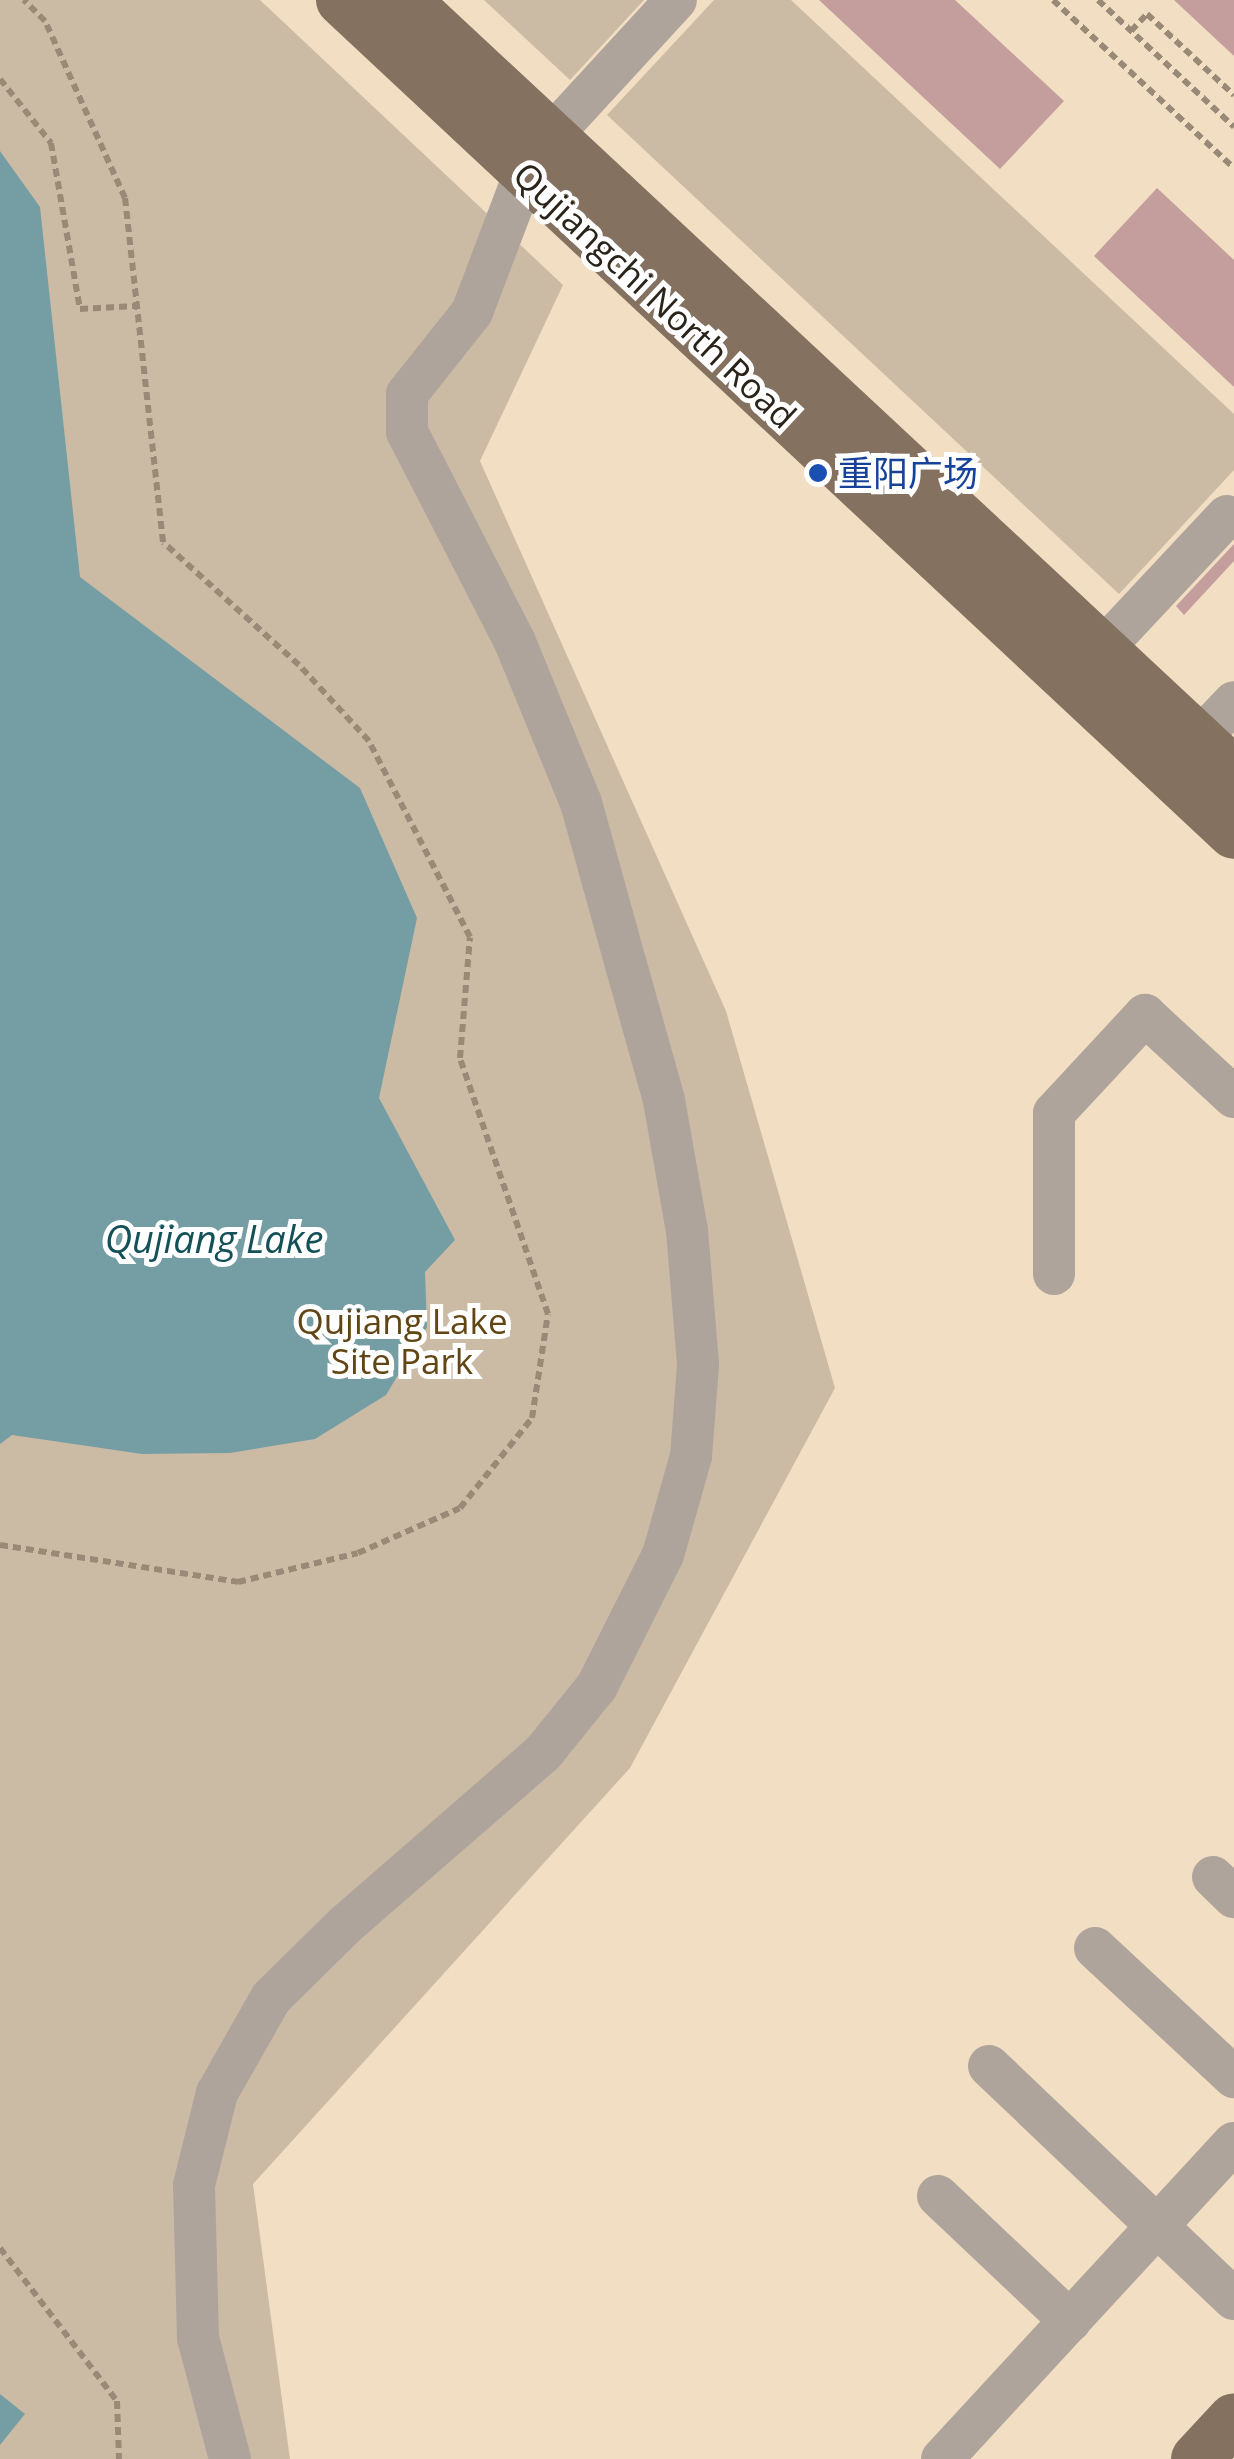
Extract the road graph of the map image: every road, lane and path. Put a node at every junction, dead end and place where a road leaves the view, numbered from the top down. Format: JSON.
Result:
{"nodes":[{"id":1,"x":24,"y":0,"type":"edge"},
{"id":2,"x":342,"y":0,"type":"edge"},
{"id":3,"x":404,"y":0,"type":"edge"},
{"id":4,"x":676,"y":0,"type":"edge"},
{"id":5,"x":1053,"y":0,"type":"edge"},
{"id":6,"x":1098,"y":0,"type":"edge"},
{"id":7,"x":1131,"y":31,"type":"junction"},
{"id":8,"x":0,"y":80,"type":"edge"},
{"id":9,"x":1234,"y":96,"type":"edge"},
{"id":10,"x":1234,"y":127,"type":"edge"},
{"id":11,"x":537,"y":156,"type":"junction"},
{"id":12,"x":1234,"y":168,"type":"edge"},
{"id":13,"x":135,"y":306,"type":"junction"},
{"id":14,"x":1226,"y":516,"type":"dead end"},
{"id":15,"x":1087,"y":665,"type":"junction"},
{"id":16,"x":1234,"y":702,"type":"edge"},
{"id":17,"x":1200,"y":761,"type":"edge"},
{"id":18,"x":1234,"y":833,"type":"edge"},
{"id":19,"x":1234,"y":1098,"type":"edge"},
{"id":20,"x":1054,"y":1274,"type":"dead end"},
{"id":21,"x":0,"y":1545,"type":"edge"},
{"id":22,"x":1095,"y":1948,"type":"dead end"},
{"id":23,"x":989,"y":2066,"type":"dead end"},
{"id":24,"x":1234,"y":2077,"type":"edge"},
{"id":25,"x":1234,"y":2143,"type":"edge"},
{"id":26,"x":938,"y":2196,"type":"dead end"},
{"id":27,"x":1158,"y":2226,"type":"junction"},
{"id":28,"x":0,"y":2248,"type":"edge"},
{"id":29,"x":1234,"y":2299,"type":"edge"},
{"id":30,"x":1070,"y":2321,"type":"junction"},
{"id":31,"x":1234,"y":2419,"type":"edge"},
{"id":32,"x":119,"y":2459,"type":"edge"},
{"id":33,"x":230,"y":2459,"type":"edge"},
{"id":34,"x":942,"y":2459,"type":"edge"},
{"id":35,"x":1197,"y":2459,"type":"edge"}],
"edges":[{"from":1,"to":13,"type":"path"},
{"from":2,"to":11,"type":"main road","name":"Qujiangchi North Road"},
{"from":3,"to":11,"type":"main road","name":"Qujiangchi North Road"},
{"from":4,"to":11,"type":"street"},
{"from":5,"to":12,"type":"path"},
{"from":6,"to":7,"type":"path"},
{"from":7,"to":9,"type":"path"},
{"from":7,"to":10,"type":"path"},
{"from":8,"to":13,"type":"path"},
{"from":11,"to":15,"type":"main road","name":"Qujiangchi North Road"},
{"from":11,"to":33,"type":"street"},
{"from":13,"to":21,"type":"path"},
{"from":14,"to":15,"type":"street"},
{"from":15,"to":17,"type":"main road","name":"Qujiangchi North Road"},
{"from":16,"to":17,"type":"street"},
{"from":17,"to":18,"type":"main road","name":"Qujiangchi North Road"},
{"from":19,"to":20,"type":"street"},
{"from":22,"to":24,"type":"street"},
{"from":23,"to":27,"type":"street"},
{"from":25,"to":27,"type":"street"},
{"from":26,"to":30,"type":"street"},
{"from":27,"to":29,"type":"street"},
{"from":27,"to":30,"type":"street"},
{"from":28,"to":32,"type":"path"},
{"from":30,"to":34,"type":"street"},
{"from":31,"to":35,"type":"main road"}]}
